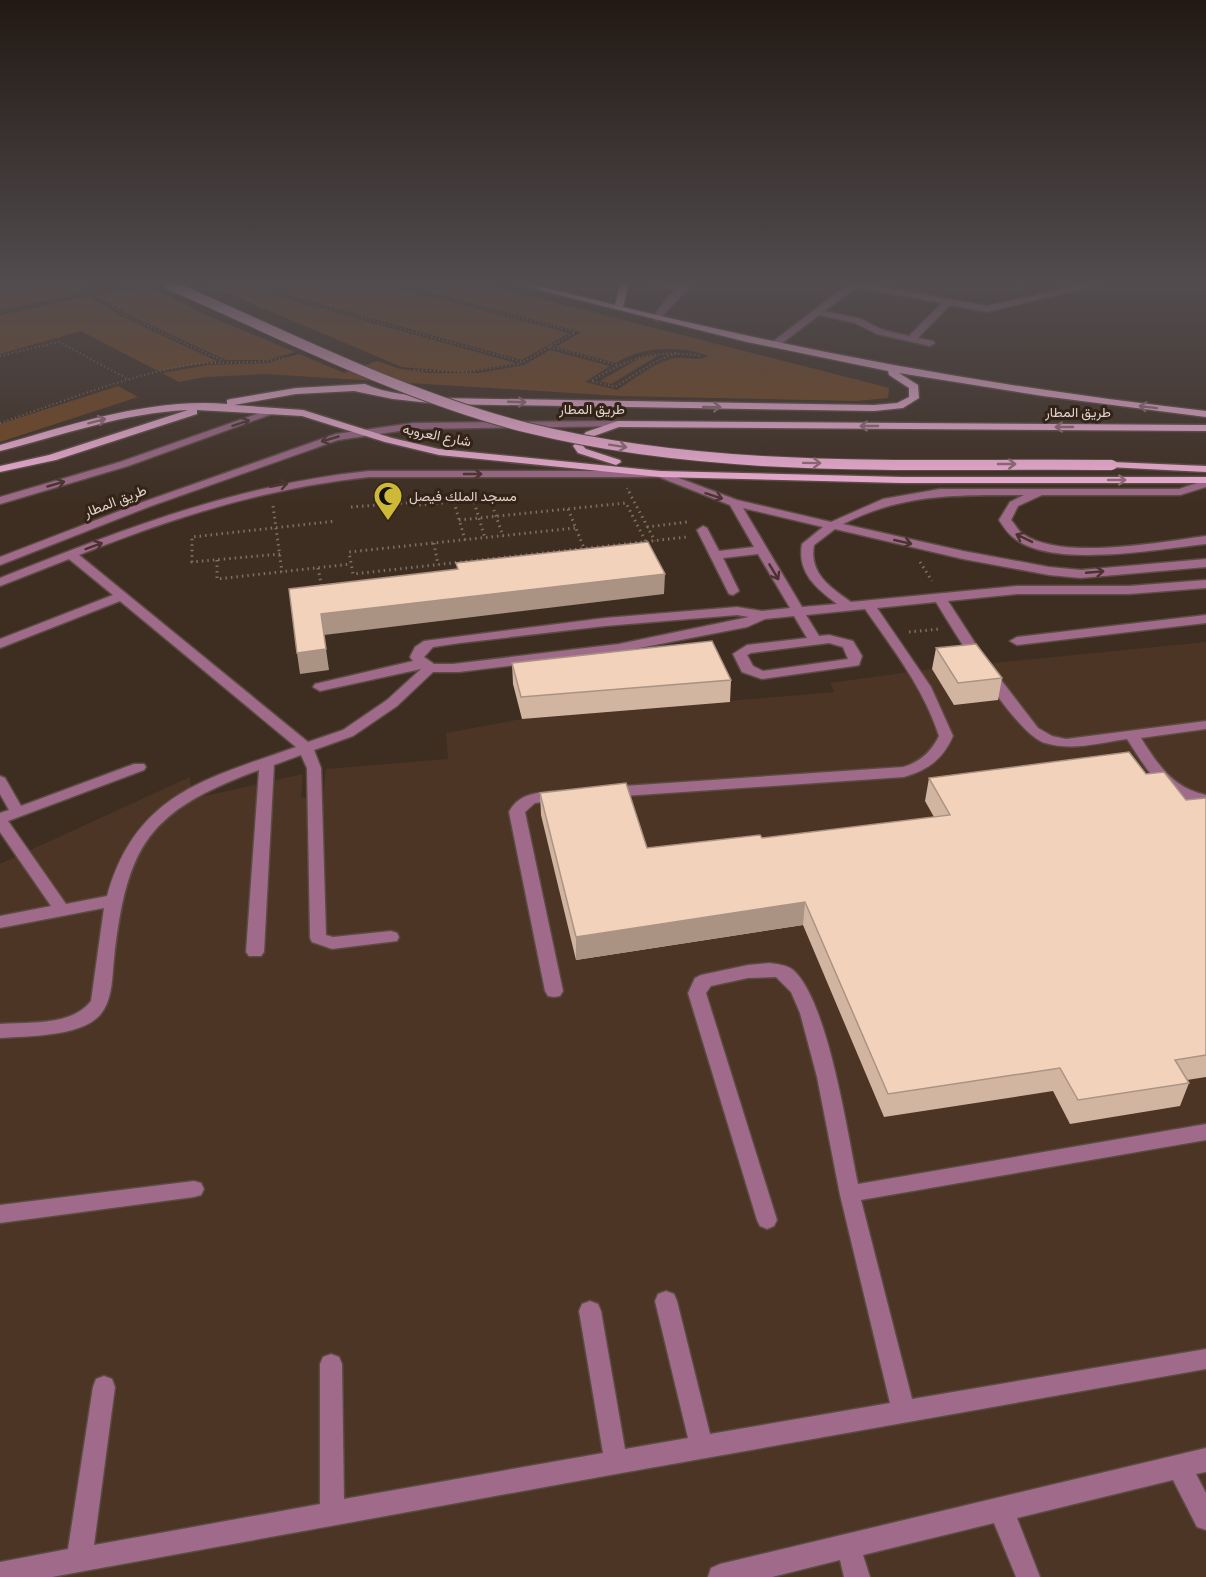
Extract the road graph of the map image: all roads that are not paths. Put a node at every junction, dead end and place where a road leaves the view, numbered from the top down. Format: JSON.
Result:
{"nodes":[{"id":1,"x":338,"y":359,"type":"edge"},
{"id":2,"x":839,"y":359,"type":"edge"},
{"id":3,"x":880,"y":367,"type":"junction"},
{"id":4,"x":213,"y":406,"type":"junction"},
{"id":5,"x":278,"y":410,"type":"junction"},
{"id":6,"x":1206,"y":414,"type":"edge"},
{"id":7,"x":618,"y":424,"type":"junction"},
{"id":8,"x":1206,"y":428,"type":"edge"},
{"id":9,"x":360,"y":432,"type":"junction"},
{"id":10,"x":0,"y":448,"type":"edge"},
{"id":11,"x":0,"y":469,"type":"edge"},
{"id":12,"x":1206,"y":470,"type":"edge"},
{"id":13,"x":660,"y":474,"type":"junction"},
{"id":14,"x":1206,"y":482,"type":"edge"},
{"id":15,"x":1045,"y":490,"type":"junction"},
{"id":16,"x":0,"y":501,"type":"edge"},
{"id":17,"x":734,"y":503,"type":"junction"},
{"id":18,"x":125,"y":513,"type":"junction"},
{"id":19,"x":146,"y":526,"type":"junction"},
{"id":20,"x":834,"y":526,"type":"junction"},
{"id":21,"x":704,"y":533,"type":"road end"},
{"id":22,"x":1206,"y":540,"type":"edge"},
{"id":23,"x":761,"y":550,"type":"junction"},
{"id":24,"x":23,"y":552,"type":"junction"},
{"id":25,"x":71,"y":555,"type":"junction"},
{"id":26,"x":715,"y":555,"type":"junction"},
{"id":27,"x":0,"y":561,"type":"edge"},
{"id":28,"x":1206,"y":563,"type":"edge"},
{"id":29,"x":39,"y":566,"type":"junction"},
{"id":30,"x":0,"y":582,"type":"edge"},
{"id":31,"x":1206,"y":584,"type":"edge"},
{"id":32,"x":733,"y":591,"type":"dead end"},
{"id":33,"x":122,"y":596,"type":"junction"},
{"id":34,"x":940,"y":598,"type":"junction"},
{"id":35,"x":869,"y":605,"type":"junction"},
{"id":36,"x":849,"y":607,"type":"junction"},
{"id":37,"x":798,"y":613,"type":"junction"},
{"id":38,"x":762,"y":615,"type":"junction"},
{"id":39,"x":654,"y":618,"type":"junction"},
{"id":40,"x":1206,"y":618,"type":"edge"},
{"id":41,"x":663,"y":640,"type":"junction"},
{"id":42,"x":815,"y":640,"type":"junction"},
{"id":43,"x":1017,"y":641,"type":"dead end"},
{"id":44,"x":0,"y":644,"type":"edge"},
{"id":45,"x":425,"y":666,"type":"junction"},
{"id":46,"x":320,"y":687,"type":"dead end"},
{"id":47,"x":1206,"y":725,"type":"edge"},
{"id":48,"x":1131,"y":734,"type":"junction"},
{"id":49,"x":306,"y":748,"type":"junction"},
{"id":50,"x":267,"y":761,"type":"junction"},
{"id":51,"x":140,"y":767,"type":"dead end"},
{"id":52,"x":0,"y":782,"type":"edge"},
{"id":53,"x":595,"y":794,"type":"edge"},
{"id":54,"x":572,"y":795,"type":"edge"},
{"id":55,"x":1206,"y":800,"type":"edge"},
{"id":56,"x":18,"y":813,"type":"junction"},
{"id":57,"x":0,"y":820,"type":"edge"},
{"id":58,"x":114,"y":900,"type":"junction"},
{"id":59,"x":61,"y":909,"type":"junction"},
{"id":60,"x":0,"y":922,"type":"edge"},
{"id":61,"x":391,"y":937,"type":"dead end"},
{"id":62,"x":255,"y":952,"type":"dead end"},
{"id":63,"x":554,"y":991,"type":"dead end"},
{"id":64,"x":0,"y":1031,"type":"edge"},
{"id":65,"x":1206,"y":1132,"type":"edge"},
{"id":66,"x":194,"y":1189,"type":"dead end"},
{"id":67,"x":850,"y":1194,"type":"junction"},
{"id":68,"x":0,"y":1214,"type":"edge"},
{"id":69,"x":767,"y":1220,"type":"dead end"},
{"id":70,"x":666,"y":1301,"type":"dead end"},
{"id":71,"x":590,"y":1311,"type":"dead end"},
{"id":72,"x":1206,"y":1359,"type":"edge"},
{"id":73,"x":331,"y":1364,"type":"dead end"},
{"id":74,"x":104,"y":1387,"type":"dead end"},
{"id":75,"x":904,"y":1412,"type":"junction"},
{"id":76,"x":702,"y":1447,"type":"junction"},
{"id":77,"x":1206,"y":1460,"type":"edge"},
{"id":78,"x":616,"y":1462,"type":"junction"},
{"id":79,"x":1179,"y":1466,"type":"junction"},
{"id":80,"x":1001,"y":1509,"type":"junction"},
{"id":81,"x":332,"y":1512,"type":"junction"},
{"id":82,"x":1206,"y":1518,"type":"edge"},
{"id":83,"x":848,"y":1546,"type":"junction"},
{"id":84,"x":79,"y":1560,"type":"junction"},
{"id":85,"x":0,"y":1574,"type":"edge"},
{"id":86,"x":720,"y":1577,"type":"edge"},
{"id":87,"x":857,"y":1577,"type":"edge"},
{"id":88,"x":1028,"y":1577,"type":"edge"}],
"edges":[{"from":1,"to":12,"type":"main road","one_way":true,"bridge":true},
{"from":2,"to":3,"type":"main road"},
{"from":4,"to":3,"type":"main road","one_way":true},
{"from":6,"to":3,"type":"main road","one_way":true},
{"from":4,"to":5,"type":"main road","name":"شارع العروبه"},
{"from":10,"to":4,"type":"main road","name":"شارع العروبه","one_way":true},
{"from":4,"to":11,"type":"main road","name":"شارع العروبه"},
{"from":5,"to":9,"type":"main road","name":"شارع العروبه"},
{"from":16,"to":5,"type":"street","one_way":true},
{"from":8,"to":7,"type":"main road","name":"طريق المطار","one_way":true},
{"from":7,"to":9,"type":"street","name":"طريق المطار"},
{"from":7,"to":13,"type":"main road"},
{"from":9,"to":13,"type":"main road","name":"شارع العروبه"},
{"from":9,"to":18,"type":"street","name":"طريق المطار","one_way":true},
{"from":13,"to":14,"type":"main road","one_way":true},
{"from":13,"to":17,"type":"street","one_way":true},
{"from":19,"to":13,"type":"street","one_way":true},
{"from":14,"to":15,"type":"street"},
{"from":15,"to":20,"type":"street"},
{"from":22,"to":15,"type":"street","one_way":true},
{"from":17,"to":20,"type":"street"},
{"from":17,"to":23,"type":"street"},
{"from":18,"to":19,"type":"street"},
{"from":18,"to":24,"type":"street","name":"طريق المطار"},
{"from":25,"to":19,"type":"street","one_way":true},
{"from":20,"to":28,"type":"street","one_way":true},
{"from":20,"to":36,"type":"street"},
{"from":21,"to":26,"type":"street"},
{"from":23,"to":26,"type":"street"},
{"from":23,"to":37,"type":"street","one_way":true},
{"from":24,"to":27,"type":"street","name":"طريق المطار"},
{"from":24,"to":29,"type":"street"},
{"from":25,"to":29,"type":"street"},
{"from":25,"to":33,"type":"street"},
{"from":26,"to":32,"type":"street"},
{"from":29,"to":30,"type":"street"},
{"from":31,"to":34,"type":"street"},
{"from":33,"to":44,"type":"street"},
{"from":33,"to":49,"type":"street"},
{"from":34,"to":35,"type":"street"},
{"from":34,"to":48,"type":"street"},
{"from":35,"to":36,"type":"street"},
{"from":35,"to":53,"type":"street"},
{"from":36,"to":37,"type":"street"},
{"from":37,"to":38,"type":"street"},
{"from":37,"to":42,"type":"street"},
{"from":38,"to":39,"type":"street"},
{"from":38,"to":41,"type":"street"},
{"from":39,"to":41,"type":"street"},
{"from":39,"to":45,"type":"street"},
{"from":40,"to":43,"type":"street"},
{"from":41,"to":45,"type":"street"},
{"from":42,"to":42,"type":"street"},
{"from":45,"to":46,"type":"street"},
{"from":45,"to":49,"type":"street"},
{"from":47,"to":48,"type":"street"},
{"from":48,"to":55,"type":"street"},
{"from":49,"to":50,"type":"street"},
{"from":49,"to":61,"type":"street"},
{"from":50,"to":58,"type":"street"},
{"from":50,"to":62,"type":"street"},
{"from":51,"to":56,"type":"street"},
{"from":52,"to":56,"type":"street"},
{"from":54,"to":63,"type":"street"},
{"from":56,"to":57,"type":"street"},
{"from":57,"to":59,"type":"street"},
{"from":58,"to":59,"type":"street"},
{"from":58,"to":64,"type":"street"},
{"from":59,"to":60,"type":"street"},
{"from":65,"to":67,"type":"street"},
{"from":66,"to":68,"type":"street"},
{"from":67,"to":69,"type":"street"},
{"from":67,"to":75,"type":"street"},
{"from":70,"to":76,"type":"street"},
{"from":71,"to":78,"type":"street"},
{"from":72,"to":75,"type":"street"},
{"from":73,"to":81,"type":"street"},
{"from":74,"to":84,"type":"street"},
{"from":75,"to":76,"type":"street"},
{"from":76,"to":78,"type":"street"},
{"from":77,"to":79,"type":"street"},
{"from":78,"to":81,"type":"street"},
{"from":79,"to":80,"type":"street"},
{"from":79,"to":82,"type":"street"},
{"from":80,"to":83,"type":"street"},
{"from":80,"to":88,"type":"street"},
{"from":81,"to":84,"type":"street"},
{"from":83,"to":86,"type":"street"},
{"from":83,"to":87,"type":"street"},
{"from":84,"to":85,"type":"street"}]}
